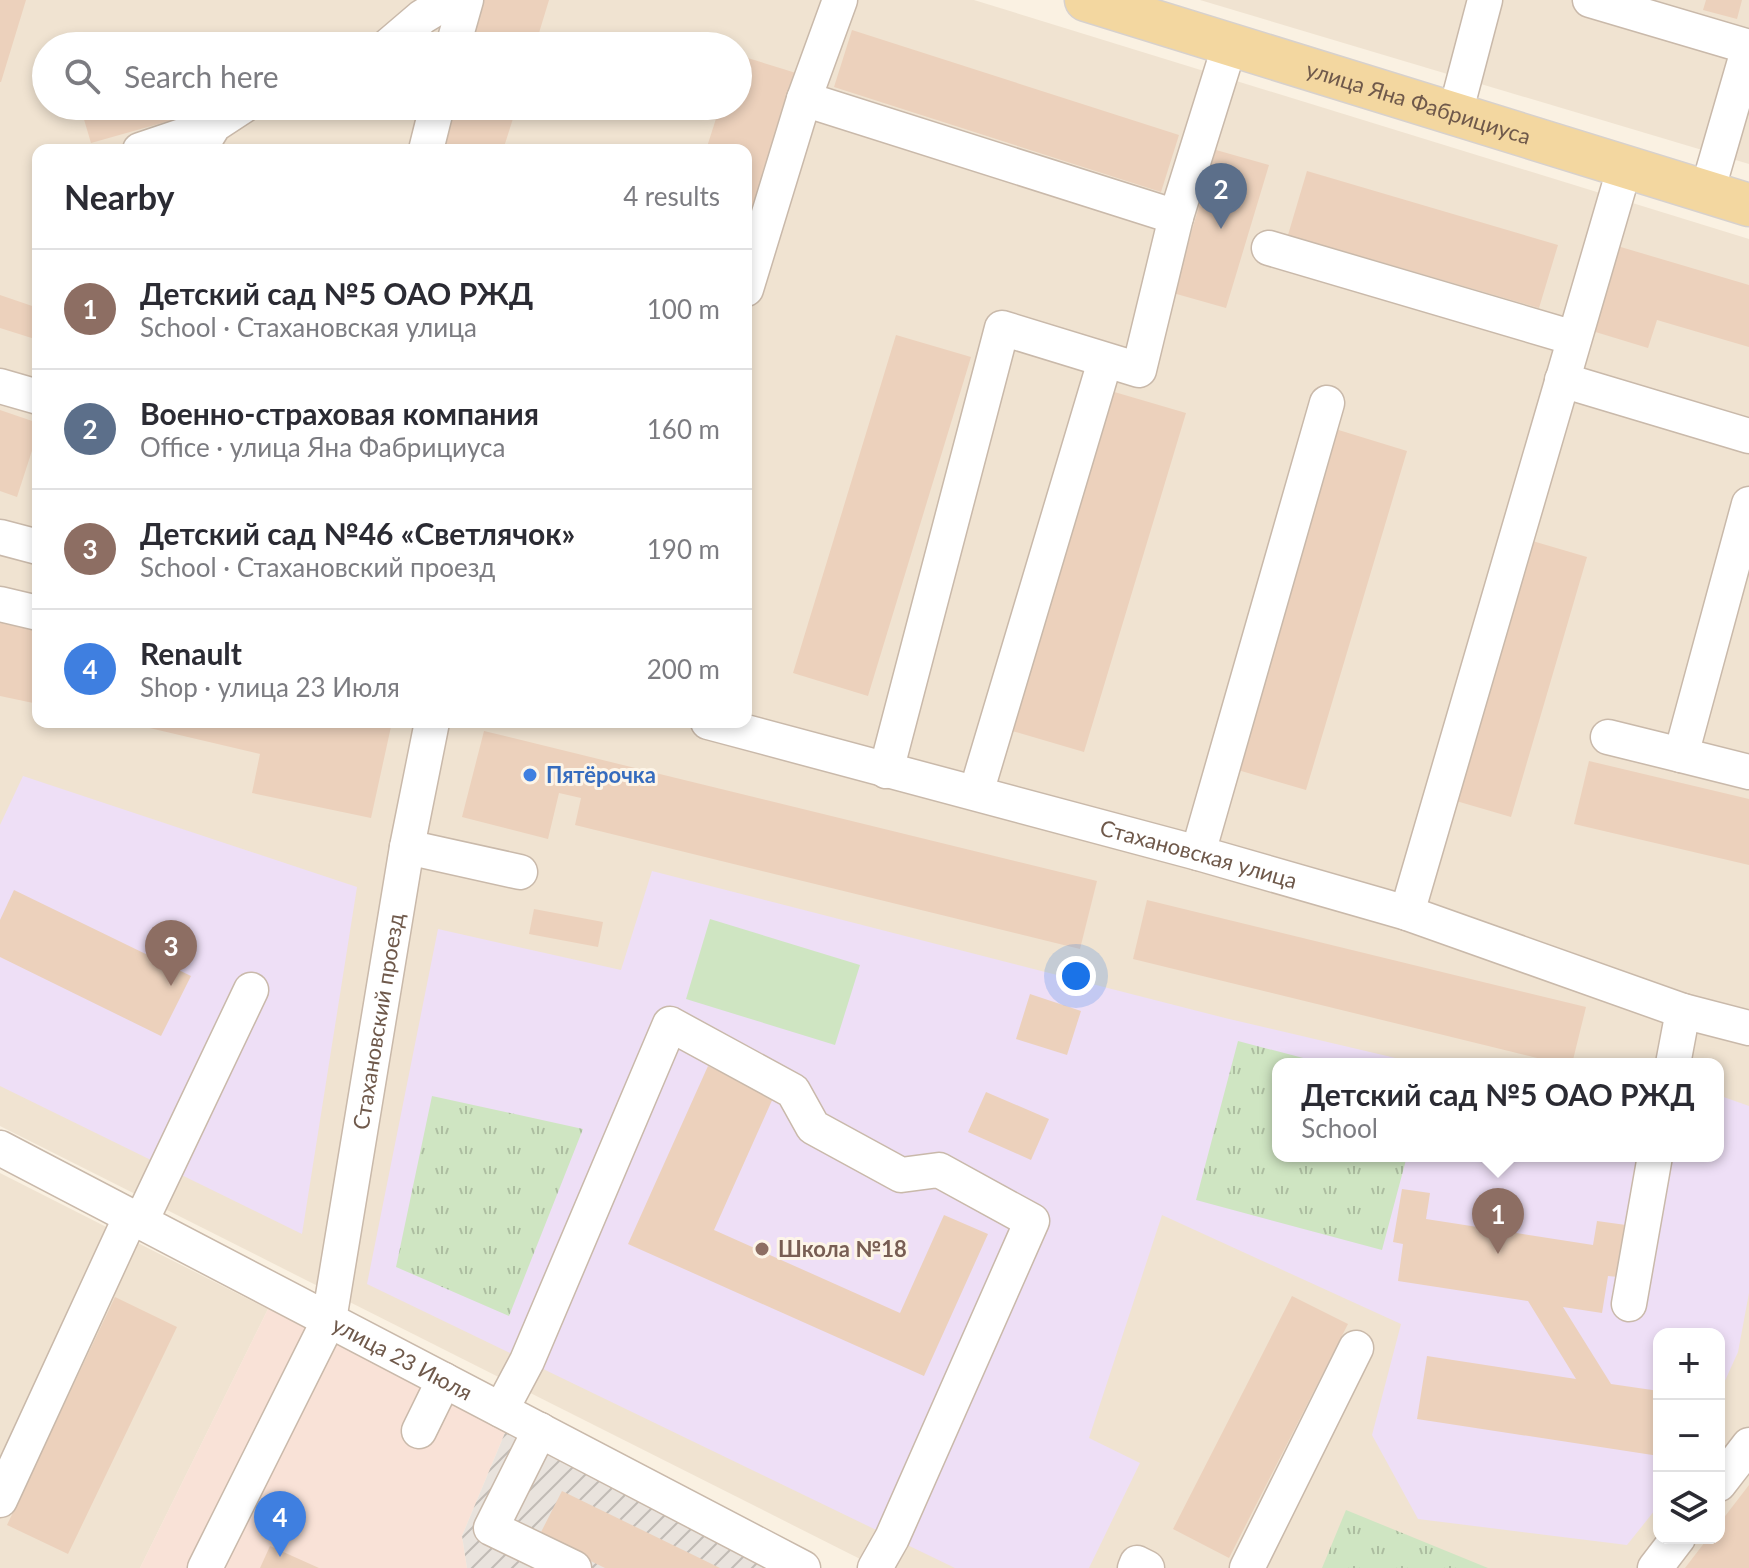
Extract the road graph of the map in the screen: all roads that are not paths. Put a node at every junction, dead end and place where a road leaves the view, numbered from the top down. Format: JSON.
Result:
{"nodes":[{"id":1,"x":450,"y":0,"type":"edge"},
{"id":2,"x":466,"y":0,"type":"edge"},
{"id":3,"x":840,"y":0,"type":"edge"},
{"id":4,"x":1086,"y":0,"type":"edge"},
{"id":5,"x":1485,"y":0,"type":"edge"},
{"id":6,"x":1590,"y":0,"type":"edge"},
{"id":7,"x":404,"y":32,"type":"edge"},
{"id":8,"x":457,"y":32,"type":"edge"},
{"id":9,"x":1230,"y":44,"type":"junction"},
{"id":10,"x":804,"y":99,"type":"junction"},
{"id":11,"x":1455,"y":114,"type":"junction"},
{"id":12,"x":226,"y":120,"type":"edge"},
{"id":13,"x":434,"y":120,"type":"edge"},
{"id":14,"x":206,"y":137,"type":"edge"},
{"id":15,"x":170,"y":144,"type":"edge"},
{"id":16,"x":428,"y":144,"type":"edge"},
{"id":17,"x":1625,"y":166,"type":"junction"},
{"id":18,"x":1707,"y":192,"type":"junction"},
{"id":19,"x":1749,"y":205,"type":"edge"},
{"id":20,"x":1176,"y":217,"type":"junction"},
{"id":21,"x":1269,"y":248,"type":"dead end"},
{"id":22,"x":752,"y":269,"type":"edge"},
{"id":23,"x":1574,"y":338,"type":"junction"},
{"id":24,"x":1105,"y":361,"type":"junction"},
{"id":25,"x":1562,"y":380,"type":"junction"},
{"id":26,"x":0,"y":386,"type":"edge"},
{"id":27,"x":32,"y":395,"type":"edge"},
{"id":28,"x":1327,"y":403,"type":"dead end"},
{"id":29,"x":1749,"y":436,"type":"edge"},
{"id":30,"x":1749,"y":504,"type":"edge"},
{"id":31,"x":0,"y":537,"type":"edge"},
{"id":32,"x":32,"y":545,"type":"edge"},
{"id":33,"x":0,"y":604,"type":"edge"},
{"id":34,"x":32,"y":612,"type":"edge"},
{"id":35,"x":431,"y":728,"type":"edge"},
{"id":36,"x":730,"y":728,"type":"edge"},
{"id":37,"x":1608,"y":737,"type":"dead end"},
{"id":38,"x":1681,"y":755,"type":"junction"},
{"id":39,"x":886,"y":771,"type":"junction"},
{"id":40,"x":1749,"y":772,"type":"edge"},
{"id":41,"x":976,"y":793,"type":"junction"},
{"id":42,"x":407,"y":847,"type":"junction"},
{"id":43,"x":1198,"y":853,"type":"junction"},
{"id":44,"x":520,"y":872,"type":"dead end"},
{"id":45,"x":1407,"y":913,"type":"junction"},
{"id":46,"x":251,"y":990,"type":"dead end"},
{"id":47,"x":1683,"y":1011,"type":"junction"},
{"id":48,"x":1749,"y":1028,"type":"edge"},
{"id":49,"x":1674,"y":1058,"type":"edge"},
{"id":50,"x":0,"y":1148,"type":"edge"},
{"id":51,"x":1654,"y":1162,"type":"edge"},
{"id":52,"x":136,"y":1219,"type":"junction"},
{"id":53,"x":1629,"y":1304,"type":"dead end"},
{"id":54,"x":329,"y":1320,"type":"junction"},
{"id":55,"x":1356,"y":1348,"type":"dead end"},
{"id":56,"x":444,"y":1380,"type":"junction"},
{"id":57,"x":501,"y":1410,"type":"junction"},
{"id":58,"x":540,"y":1430,"type":"junction"},
{"id":59,"x":419,"y":1431,"type":"dead end"},
{"id":60,"x":1749,"y":1445,"type":"edge"},
{"id":61,"x":1725,"y":1476,"type":"edge"},
{"id":62,"x":0,"y":1500,"type":"edge"},
{"id":63,"x":1673,"y":1544,"type":"edge"},
{"id":64,"x":205,"y":1568,"type":"edge"},
{"id":65,"x":574,"y":1568,"type":"edge"},
{"id":66,"x":803,"y":1568,"type":"edge"},
{"id":67,"x":875,"y":1568,"type":"edge"},
{"id":68,"x":1135,"y":1568,"type":"edge"},
{"id":69,"x":1147,"y":1568,"type":"edge"},
{"id":70,"x":1247,"y":1568,"type":"edge"},
{"id":71,"x":1655,"y":1568,"type":"edge"}],
"edges":[{"from":1,"to":7,"type":"street"},
{"from":2,"to":8,"type":"street"},
{"from":3,"to":10,"type":"street"},
{"from":4,"to":9,"type":"main road","name":"улица Яна Фабрициуса"},
{"from":5,"to":11,"type":"street"},
{"from":6,"to":18,"type":"street"},
{"from":9,"to":11,"type":"main road","name":"улица Яна Фабрициуса"},
{"from":9,"to":20,"type":"street"},
{"from":10,"to":20,"type":"street"},
{"from":10,"to":22,"type":"street"},
{"from":11,"to":17,"type":"main road","name":"улица Яна Фабрициуса"},
{"from":12,"to":14,"type":"street"},
{"from":13,"to":16,"type":"street"},
{"from":14,"to":15,"type":"street"},
{"from":17,"to":18,"type":"main road","name":"улица Яна Фабрициуса"},
{"from":17,"to":23,"type":"street"},
{"from":18,"to":19,"type":"main road","name":"улица Яна Фабрициуса"},
{"from":20,"to":24,"type":"street"},
{"from":21,"to":23,"type":"street"},
{"from":23,"to":25,"type":"street"},
{"from":24,"to":39,"type":"street"},
{"from":24,"to":41,"type":"street"},
{"from":25,"to":29,"type":"street"},
{"from":25,"to":45,"type":"street"},
{"from":26,"to":27,"type":"street"},
{"from":28,"to":43,"type":"street"},
{"from":30,"to":38,"type":"street"},
{"from":31,"to":32,"type":"street"},
{"from":33,"to":34,"type":"street"},
{"from":35,"to":42,"type":"street","name":"Стахановский проезд"},
{"from":36,"to":39,"type":"street","name":"Стахановская улица"},
{"from":37,"to":38,"type":"street"},
{"from":38,"to":40,"type":"street"},
{"from":39,"to":41,"type":"street","name":"Стахановская улица"},
{"from":41,"to":43,"type":"street","name":"Стахановская улица"},
{"from":42,"to":44,"type":"street"},
{"from":42,"to":54,"type":"street","name":"Стахановский проезд"},
{"from":43,"to":45,"type":"street","name":"Стахановская улица"},
{"from":45,"to":47,"type":"street","name":"Стахановская улица"},
{"from":46,"to":52,"type":"street"},
{"from":47,"to":48,"type":"street","name":"Стахановская улица"},
{"from":47,"to":49,"type":"street"},
{"from":50,"to":52,"type":"street","name":"улица 23 Июля"},
{"from":51,"to":53,"type":"street"},
{"from":52,"to":54,"type":"street","name":"улица 23 Июля"},
{"from":52,"to":62,"type":"street"},
{"from":54,"to":56,"type":"street","name":"улица 23 Июля"},
{"from":54,"to":64,"type":"street","name":"Стахановский проезд"},
{"from":55,"to":70,"type":"street"},
{"from":56,"to":57,"type":"street","name":"улица 23 Июля"},
{"from":56,"to":59,"type":"street"},
{"from":57,"to":58,"type":"street","name":"улица 23 Июля"},
{"from":57,"to":67,"type":"street"},
{"from":58,"to":65,"type":"street"},
{"from":58,"to":66,"type":"street","name":"улица 23 Июля"},
{"from":60,"to":61,"type":"street"},
{"from":63,"to":71,"type":"street"},
{"from":68,"to":69,"type":"street"}]}
